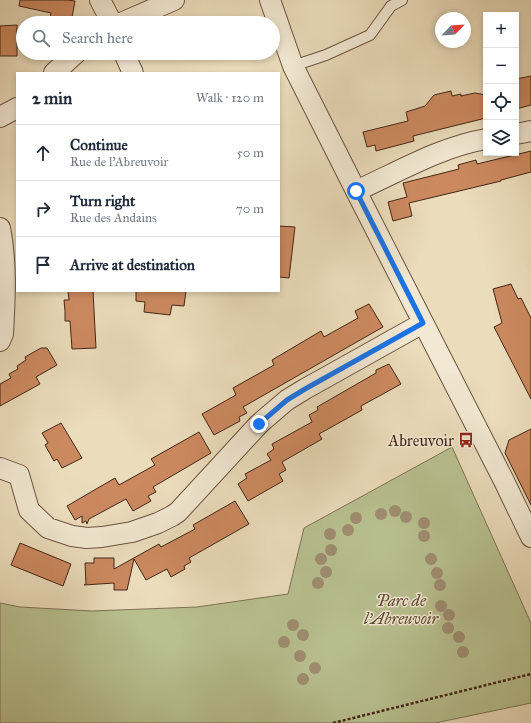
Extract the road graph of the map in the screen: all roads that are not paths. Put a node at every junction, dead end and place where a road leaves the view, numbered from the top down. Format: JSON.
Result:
{"nodes":[{"id":1,"x":100,"y":0,"type":"edge"},
{"id":2,"x":174,"y":0,"type":"edge"},
{"id":3,"x":270,"y":0,"type":"edge"},
{"id":4,"x":402,"y":0,"type":"edge"},
{"id":5,"x":108,"y":16,"type":"edge"},
{"id":6,"x":137,"y":16,"type":"edge"},
{"id":7,"x":276,"y":16,"type":"edge"},
{"id":8,"x":280,"y":29,"type":"edge"},
{"id":9,"x":68,"y":60,"type":"edge"},
{"id":10,"x":127,"y":60,"type":"edge"},
{"id":11,"x":293,"y":66,"type":"junction"},
{"id":12,"x":55,"y":72,"type":"edge"},
{"id":13,"x":132,"y":72,"type":"edge"},
{"id":14,"x":16,"y":109,"type":"edge"},
{"id":15,"x":0,"y":117,"type":"edge"},
{"id":16,"x":531,"y":131,"type":"edge"},
{"id":17,"x":519,"y":133,"type":"edge"},
{"id":18,"x":483,"y":140,"type":"edge"},
{"id":19,"x":356,"y":191,"type":"junction"},
{"id":20,"x":0,"y":228,"type":"edge"},
{"id":21,"x":423,"y":323,"type":"junction"},
{"id":22,"x":0,"y":341,"type":"edge"},
{"id":23,"x":0,"y":468,"type":"edge"},
{"id":24,"x":531,"y":537,"type":"edge"}],
"edges":[{"from":1,"to":5,"type":"street"},
{"from":2,"to":6,"type":"street"},
{"from":3,"to":7,"type":"street"},
{"from":4,"to":11,"type":"lane"},
{"from":8,"to":11,"type":"street"},
{"from":9,"to":12,"type":"street"},
{"from":10,"to":13,"type":"street"},
{"from":11,"to":19,"type":"street"},
{"from":14,"to":15,"type":"street"},
{"from":16,"to":17,"type":"street"},
{"from":18,"to":19,"type":"street"},
{"from":19,"to":21,"type":"street"},
{"from":20,"to":22,"type":"street"},
{"from":21,"to":23,"type":"street"},
{"from":21,"to":24,"type":"street"}]}
